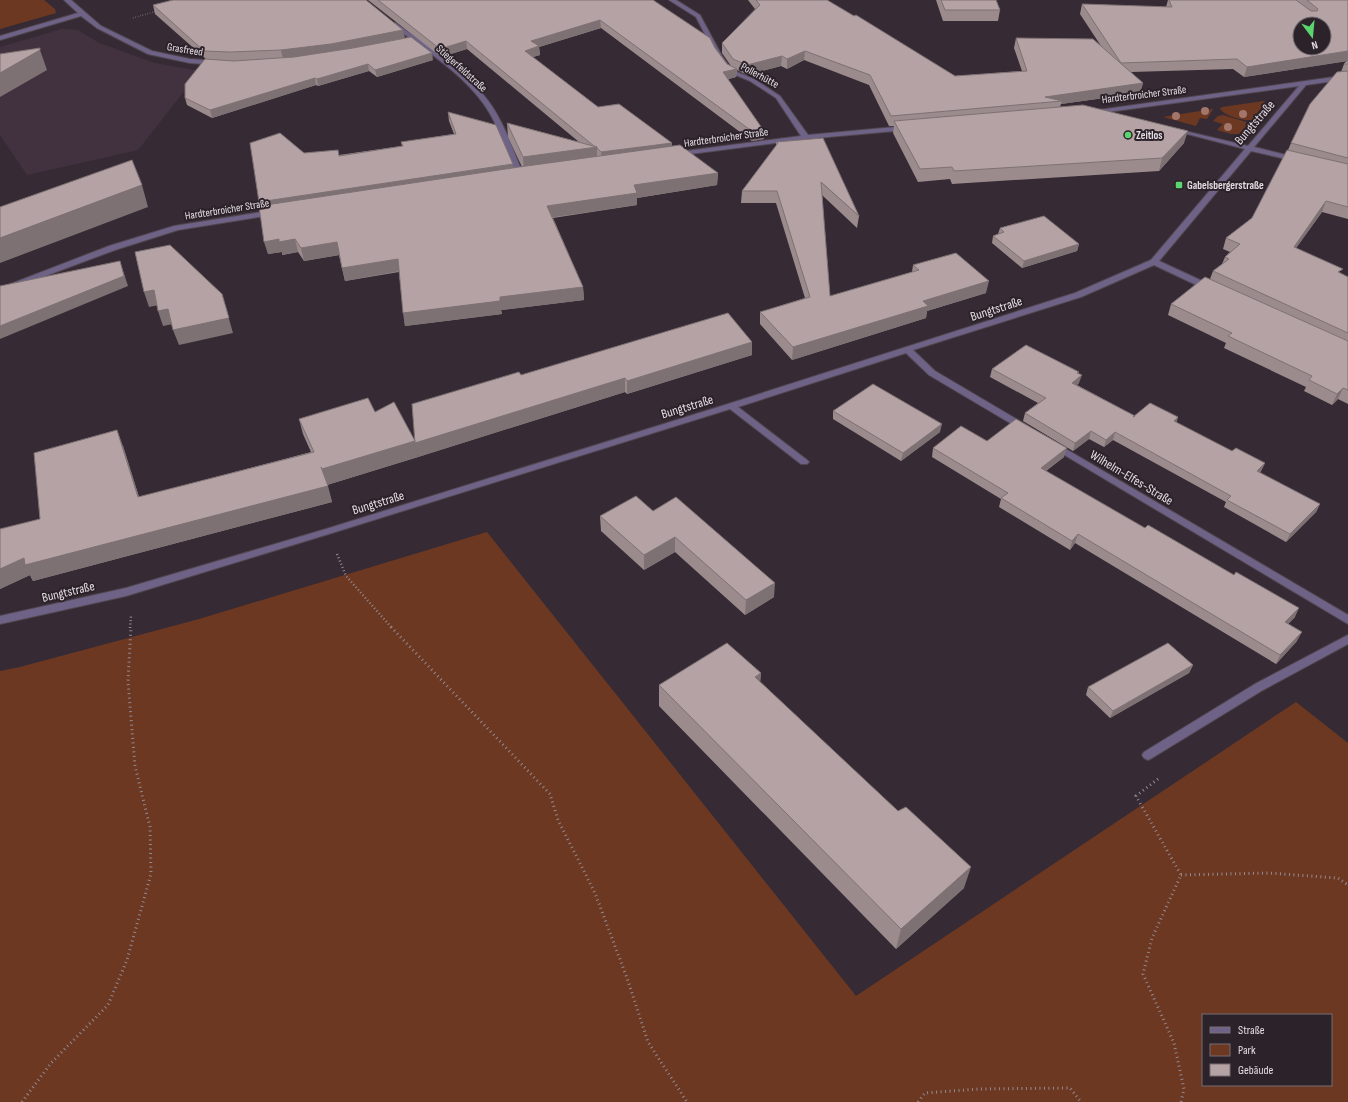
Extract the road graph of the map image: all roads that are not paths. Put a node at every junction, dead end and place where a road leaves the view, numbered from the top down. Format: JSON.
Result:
{"nodes":[{"id":1,"x":67,"y":0,"type":"edge"},
{"id":2,"x":672,"y":0,"type":"edge"},
{"id":3,"x":82,"y":14,"type":"junction"},
{"id":4,"x":385,"y":18,"type":"edge"},
{"id":5,"x":0,"y":38,"type":"edge"},
{"id":6,"x":414,"y":40,"type":"junction"},
{"id":7,"x":407,"y":42,"type":"edge"},
{"id":8,"x":220,"y":63,"type":"edge"},
{"id":9,"x":1348,"y":78,"type":"edge"},
{"id":10,"x":1303,"y":84,"type":"junction"},
{"id":11,"x":1102,"y":111,"type":"junction"},
{"id":12,"x":1087,"y":112,"type":"edge"},
{"id":13,"x":1118,"y":115,"type":"edge"},
{"id":14,"x":915,"y":127,"type":"edge"},
{"id":15,"x":1164,"y":127,"type":"edge"},
{"id":16,"x":806,"y":137,"type":"junction"},
{"id":17,"x":1248,"y":148,"type":"junction"},
{"id":18,"x":667,"y":156,"type":"edge"},
{"id":19,"x":1302,"y":162,"type":"edge"},
{"id":20,"x":520,"y":176,"type":"edge"},
{"id":21,"x":281,"y":211,"type":"edge"},
{"id":22,"x":1154,"y":262,"type":"junction"},
{"id":23,"x":0,"y":291,"type":"edge"},
{"id":24,"x":1218,"y":292,"type":"edge"},
{"id":25,"x":908,"y":350,"type":"junction"},
{"id":26,"x":731,"y":406,"type":"junction"},
{"id":27,"x":1035,"y":433,"type":"edge"},
{"id":28,"x":1048,"y":442,"type":"edge"},
{"id":29,"x":804,"y":462,"type":"dead end"},
{"id":30,"x":0,"y":620,"type":"edge"},
{"id":31,"x":1348,"y":620,"type":"edge"},
{"id":32,"x":1348,"y":639,"type":"edge"},
{"id":33,"x":1148,"y":755,"type":"dead end"}],
"edges":[{"from":1,"to":3,"type":"street","name":"Grasfreed"},
{"from":2,"to":16,"type":"street","name":"Pollerhütte"},
{"from":3,"to":5,"type":"street"},
{"from":3,"to":8,"type":"street","name":"Grasfreed"},
{"from":4,"to":6,"type":"street","name":"Stiegerfeldstraße"},
{"from":6,"to":7,"type":"street"},
{"from":6,"to":20,"type":"street","name":"Stiegerfeldstraße"},
{"from":9,"to":10,"type":"street","name":"Hardterbroicher Straße"},
{"from":10,"to":11,"type":"street","name":"Hardterbroicher Straße"},
{"from":10,"to":17,"type":"street","name":"Bungtstraße"},
{"from":11,"to":12,"type":"street","name":"Hardterbroicher Straße"},
{"from":11,"to":13,"type":"street"},
{"from":14,"to":16,"type":"street","name":"Hardterbroicher Straße"},
{"from":15,"to":17,"type":"street"},
{"from":16,"to":18,"type":"street","name":"Hardterbroicher Straße"},
{"from":17,"to":19,"type":"street"},
{"from":17,"to":22,"type":"street","name":"Bungtstraße"},
{"from":21,"to":23,"type":"street","name":"Hardterbroicher Straße"},
{"from":22,"to":24,"type":"street"},
{"from":22,"to":25,"type":"street","name":"Bungtstraße"},
{"from":25,"to":26,"type":"street","name":"Bungtstraße"},
{"from":25,"to":27,"type":"street"},
{"from":26,"to":29,"type":"street"},
{"from":26,"to":30,"type":"street","name":"Bungtstraße"},
{"from":28,"to":31,"type":"street","name":"Wilhelm-Elfes-Straße"},
{"from":32,"to":33,"type":"street"}]}
